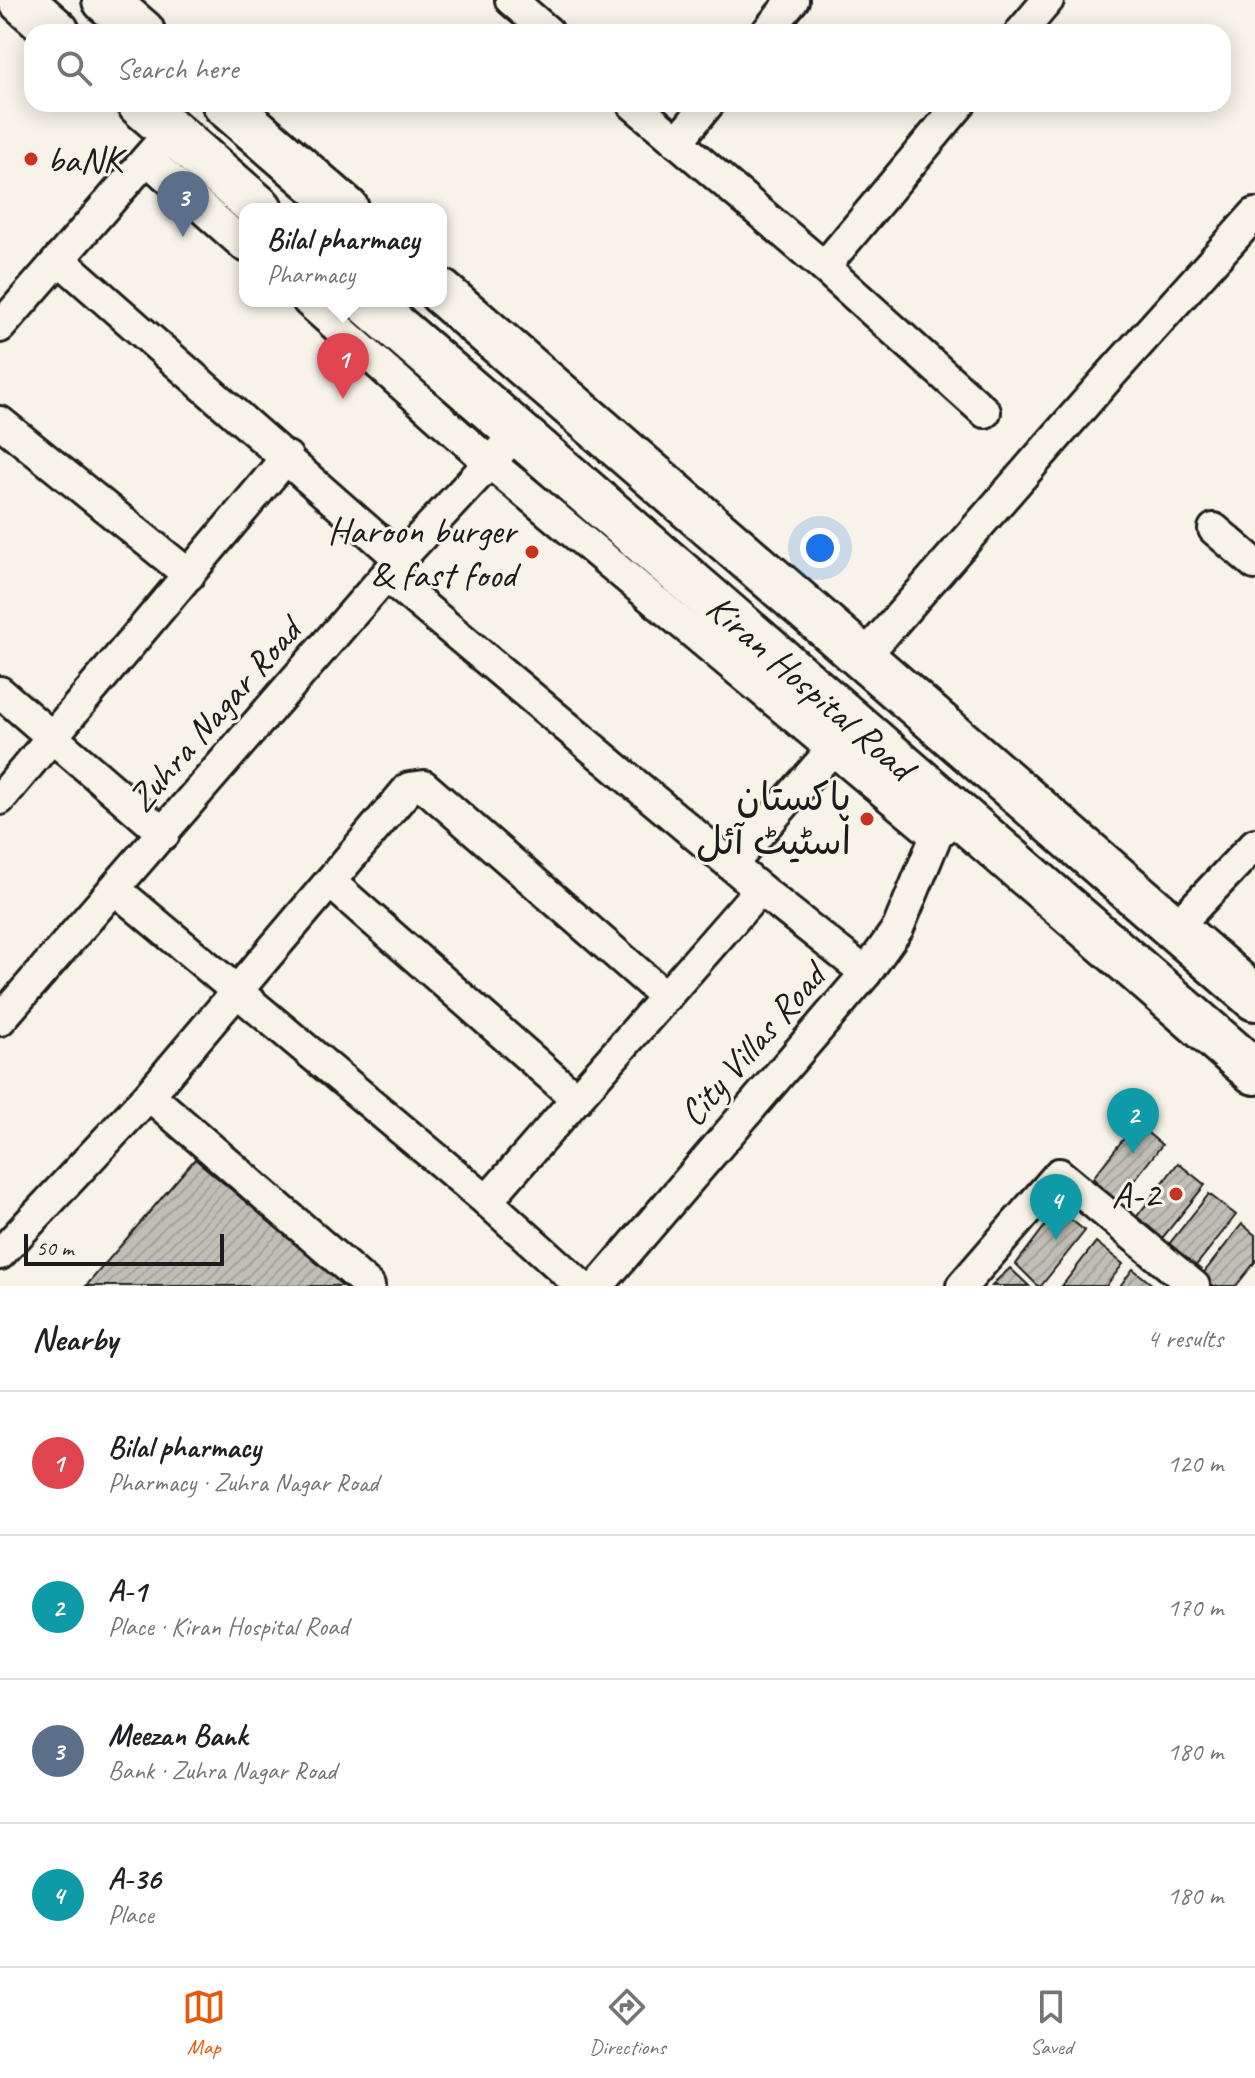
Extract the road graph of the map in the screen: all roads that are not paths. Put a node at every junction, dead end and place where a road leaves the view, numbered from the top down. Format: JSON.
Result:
{"nodes":[{"id":1,"x":21,"y":0,"type":"edge"},
{"id":2,"x":793,"y":0,"type":"edge"},
{"id":3,"x":1048,"y":0,"type":"edge"},
{"id":4,"x":48,"y":24,"type":"edge"},
{"id":5,"x":774,"y":24,"type":"edge"},
{"id":6,"x":1028,"y":24,"type":"edge"},
{"id":7,"x":234,"y":112,"type":"edge"},
{"id":8,"x":642,"y":112,"type":"edge"},
{"id":9,"x":701,"y":112,"type":"edge"},
{"id":10,"x":953,"y":112,"type":"edge"},
{"id":11,"x":153,"y":131,"type":"edge"},
{"id":12,"x":677,"y":142,"type":"junction"},
{"id":13,"x":252,"y":203,"type":"edge"},
{"id":14,"x":339,"y":203,"type":"edge"},
{"id":15,"x":1255,"y":214,"type":"edge"},
{"id":16,"x":239,"y":238,"type":"edge"},
{"id":17,"x":59,"y":259,"type":"junction"},
{"id":18,"x":824,"y":267,"type":"junction"},
{"id":19,"x":447,"y":297,"type":"edge"},
{"id":20,"x":316,"y":307,"type":"edge"},
{"id":21,"x":372,"y":307,"type":"edge"},
{"id":22,"x":0,"y":327,"type":"edge"},
{"id":23,"x":985,"y":412,"type":"dead end"},
{"id":24,"x":0,"y":422,"type":"edge"},
{"id":25,"x":503,"y":447,"type":"junction"},
{"id":26,"x":287,"y":457,"type":"junction"},
{"id":27,"x":1214,"y":529,"type":"dead end"},
{"id":28,"x":1255,"y":564,"type":"edge"},
{"id":29,"x":394,"y":568,"type":"junction"},
{"id":30,"x":189,"y":575,"type":"junction"},
{"id":31,"x":863,"y":658,"type":"junction"},
{"id":32,"x":0,"y":692,"type":"edge"},
{"id":33,"x":53,"y":737,"type":"junction"},
{"id":34,"x":842,"y":737,"type":"junction"},
{"id":35,"x":0,"y":799,"type":"edge"},
{"id":36,"x":946,"y":825,"type":"junction"},
{"id":37,"x":164,"y":834,"type":"junction"},
{"id":38,"x":1255,"y":844,"type":"edge"},
{"id":39,"x":731,"y":865,"type":"junction"},
{"id":40,"x":330,"y":882,"type":"junction"},
{"id":41,"x":115,"y":889,"type":"junction"},
{"id":42,"x":760,"y":889,"type":"junction"},
{"id":43,"x":1175,"y":928,"type":"junction"},
{"id":44,"x":866,"y":973,"type":"junction"},
{"id":45,"x":239,"y":991,"type":"junction"},
{"id":46,"x":666,"y":997,"type":"junction"},
{"id":47,"x":1255,"y":998,"type":"edge"},
{"id":48,"x":0,"y":1020,"type":"edge"},
{"id":49,"x":1255,"y":1072,"type":"edge"},
{"id":50,"x":149,"y":1095,"type":"junction"},
{"id":51,"x":577,"y":1099,"type":"junction"},
{"id":52,"x":487,"y":1201,"type":"junction"},
{"id":53,"x":0,"y":1254,"type":"edge"},
{"id":54,"x":369,"y":1286,"type":"edge"},
{"id":55,"x":581,"y":1286,"type":"edge"},
{"id":56,"x":598,"y":1286,"type":"edge"},
{"id":57,"x":962,"y":1286,"type":"edge"},
{"id":58,"x":1194,"y":1286,"type":"edge"}],
"edges":[{"from":1,"to":4,"type":"main road"},
{"from":2,"to":5,"type":"street"},
{"from":3,"to":6,"type":"street"},
{"from":7,"to":14,"type":"main road"},
{"from":8,"to":12,"type":"street"},
{"from":9,"to":12,"type":"street"},
{"from":10,"to":18,"type":"street"},
{"from":11,"to":13,"type":"main road"},
{"from":11,"to":16,"type":"street"},
{"from":11,"to":17,"type":"street"},
{"from":12,"to":18,"type":"street"},
{"from":15,"to":31,"type":"street"},
{"from":17,"to":22,"type":"street"},
{"from":17,"to":26,"type":"street"},
{"from":18,"to":23,"type":"street"},
{"from":19,"to":31,"type":"main road","name":"Kiran Hospital Road"},
{"from":20,"to":25,"type":"street"},
{"from":21,"to":25,"type":"main road","name":"Kiran Hospital Road"},
{"from":24,"to":30,"type":"street"},
{"from":25,"to":29,"type":"street","name":"Zuhra Nagar Road"},
{"from":25,"to":34,"type":"main road","name":"Kiran Hospital Road"},
{"from":26,"to":29,"type":"street"},
{"from":26,"to":30,"type":"street"},
{"from":27,"to":28,"type":"street"},
{"from":29,"to":37,"type":"street","name":"Zuhra Nagar Road"},
{"from":29,"to":39,"type":"street"},
{"from":30,"to":33,"type":"street"},
{"from":31,"to":43,"type":"main road","name":"Kiran Hospital Road"},
{"from":32,"to":33,"type":"street"},
{"from":33,"to":35,"type":"street"},
{"from":33,"to":37,"type":"street"},
{"from":34,"to":36,"type":"main road","name":"Kiran Hospital Road"},
{"from":34,"to":39,"type":"street"},
{"from":36,"to":44,"type":"street","name":"City Villas Road"},
{"from":36,"to":49,"type":"main road","name":"Kiran Hospital Road"},
{"from":37,"to":41,"type":"street","name":"Zuhra Nagar Road"},
{"from":38,"to":43,"type":"street"},
{"from":39,"to":42,"type":"street"},
{"from":40,"to":45,"type":"street"},
{"from":40,"to":46,"type":"street"},
{"from":40,"to":51,"type":"street"},
{"from":41,"to":45,"type":"street"},
{"from":41,"to":48,"type":"street","name":"Zuhra Nagar Road"},
{"from":42,"to":44,"type":"street"},
{"from":42,"to":46,"type":"street"},
{"from":43,"to":47,"type":"main road","name":"Kiran Hospital Road"},
{"from":44,"to":56,"type":"street","name":"City Villas Road"},
{"from":45,"to":50,"type":"street"},
{"from":45,"to":52,"type":"street"},
{"from":46,"to":51,"type":"street"},
{"from":50,"to":53,"type":"street"},
{"from":50,"to":54,"type":"street"},
{"from":51,"to":52,"type":"street"},
{"from":52,"to":55,"type":"street"},
{"from":57,"to":58,"type":"street"}]}
